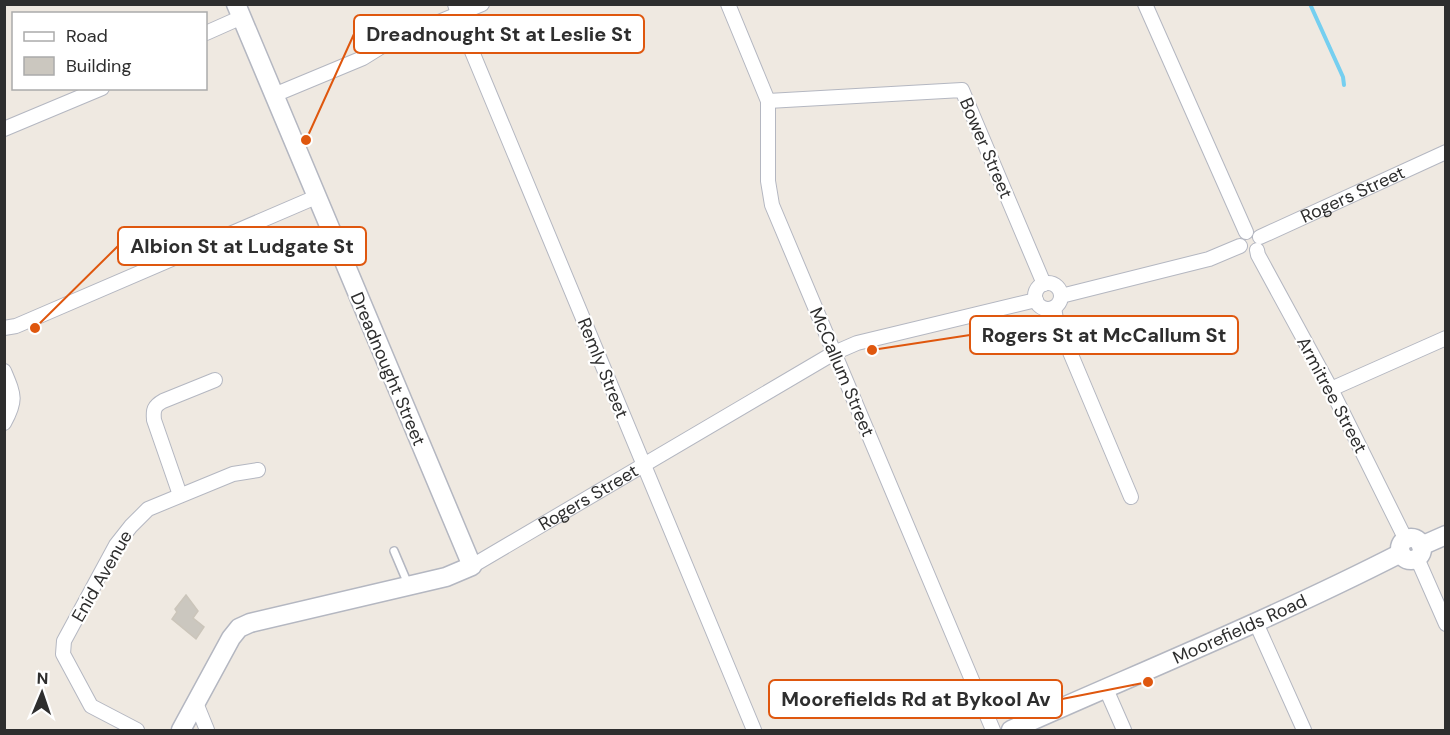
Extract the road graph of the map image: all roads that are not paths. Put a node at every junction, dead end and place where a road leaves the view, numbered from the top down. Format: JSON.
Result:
{"nodes":[{"id":1,"x":482,"y":4,"type":"edge"},
{"id":2,"x":728,"y":4,"type":"edge"},
{"id":3,"x":1145,"y":4,"type":"edge"},
{"id":4,"x":456,"y":9,"type":"edge"},
{"id":5,"x":239,"y":11,"type":"edge"},
{"id":6,"x":207,"y":32,"type":"edge"},
{"id":7,"x":97,"y":90,"type":"edge"},
{"id":8,"x":274,"y":95,"type":"junction"},
{"id":9,"x":768,"y":100,"type":"junction"},
{"id":10,"x":4,"y":129,"type":"edge"},
{"id":11,"x":1446,"y":152,"type":"edge"},
{"id":12,"x":316,"y":197,"type":"junction"},
{"id":13,"x":1246,"y":232,"type":"junction"},
{"id":14,"x":1259,"y":244,"type":"junction"},
{"id":15,"x":1240,"y":246,"type":"junction"},
{"id":16,"x":1044,"y":284,"type":"junction"},
{"id":17,"x":1036,"y":300,"type":"junction"},
{"id":18,"x":1058,"y":302,"type":"junction"},
{"id":19,"x":4,"y":328,"type":"edge"},
{"id":20,"x":1446,"y":338,"type":"edge"},
{"id":21,"x":834,"y":353,"type":"junction"},
{"id":22,"x":4,"y":371,"type":"edge"},
{"id":23,"x":215,"y":380,"type":"dead end"},
{"id":24,"x":1331,"y":389,"type":"junction"},
{"id":25,"x":4,"y":423,"type":"edge"},
{"id":26,"x":643,"y":465,"type":"junction"},
{"id":27,"x":258,"y":470,"type":"dead end"},
{"id":28,"x":180,"y":495,"type":"junction"},
{"id":29,"x":1131,"y":497,"type":"dead end"},
{"id":30,"x":1446,"y":535,"type":"edge"},
{"id":31,"x":1411,"y":549,"type":"junction"},
{"id":32,"x":394,"y":551,"type":"dead end"},
{"id":33,"x":472,"y":566,"type":"junction"},
{"id":34,"x":409,"y":586,"type":"junction"},
{"id":35,"x":1256,"y":623,"type":"junction"},
{"id":36,"x":1446,"y":624,"type":"edge"},
{"id":37,"x":1106,"y":689,"type":"junction"},
{"id":38,"x":196,"y":703,"type":"junction"},
{"id":39,"x":137,"y":730,"type":"edge"},
{"id":40,"x":181,"y":730,"type":"edge"},
{"id":41,"x":207,"y":730,"type":"edge"},
{"id":42,"x":754,"y":730,"type":"edge"},
{"id":43,"x":993,"y":730,"type":"edge"},
{"id":44,"x":1011,"y":730,"type":"edge"},
{"id":45,"x":1124,"y":730,"type":"edge"},
{"id":46,"x":1304,"y":730,"type":"edge"}],
"edges":[{"from":1,"to":4,"type":"street"},
{"from":2,"to":9,"type":"street","name":"McCallum Street"},
{"from":3,"to":13,"type":"street"},
{"from":4,"to":8,"type":"street"},
{"from":4,"to":26,"type":"street","name":"Remly Street"},
{"from":5,"to":6,"type":"street"},
{"from":5,"to":8,"type":"street","name":"Dreadnought Street"},
{"from":7,"to":10,"type":"street"},
{"from":8,"to":12,"type":"street","name":"Dreadnought Street"},
{"from":9,"to":16,"type":"street","name":"Bower Street"},
{"from":9,"to":21,"type":"street","name":"McCallum Street"},
{"from":11,"to":14,"type":"street","name":"Rogers Street"},
{"from":12,"to":19,"type":"street"},
{"from":12,"to":33,"type":"street","name":"Dreadnought Street"},
{"from":13,"to":14,"type":"street"},
{"from":13,"to":15,"type":"street"},
{"from":14,"to":15,"type":"street"},
{"from":14,"to":24,"type":"street","name":"Armitree Street"},
{"from":15,"to":18,"type":"street"},
{"from":16,"to":17,"type":"street"},
{"from":16,"to":18,"type":"street"},
{"from":17,"to":18,"type":"street"},
{"from":17,"to":21,"type":"street","name":"Rogers Street"},
{"from":18,"to":29,"type":"street"},
{"from":20,"to":24,"type":"street"},
{"from":21,"to":26,"type":"street","name":"Rogers Street"},
{"from":21,"to":43,"type":"street","name":"McCallum Street"},
{"from":22,"to":25,"type":"street"},
{"from":23,"to":28,"type":"street"},
{"from":24,"to":31,"type":"street","name":"Armitree Street"},
{"from":26,"to":33,"type":"street","name":"Rogers Street"},
{"from":26,"to":42,"type":"street","name":"Remly Street"},
{"from":27,"to":28,"type":"street","name":"Enid Avenue"},
{"from":28,"to":39,"type":"street","name":"Enid Avenue"},
{"from":30,"to":31,"type":"street","name":"Moorefields Road"},
{"from":31,"to":35,"type":"street","name":"Moorefields Road"},
{"from":31,"to":36,"type":"street","name":"Armitree Street"},
{"from":32,"to":34,"type":"lane"},
{"from":33,"to":34,"type":"street","name":"Rogers Street"},
{"from":34,"to":38,"type":"street","name":"Rogers Street"},
{"from":35,"to":37,"type":"street","name":"Moorefields Road"},
{"from":35,"to":46,"type":"street"},
{"from":37,"to":44,"type":"street","name":"Moorefields Road"},
{"from":37,"to":45,"type":"street"},
{"from":38,"to":40,"type":"street","name":"Rogers Street"},
{"from":38,"to":41,"type":"street"}]}
